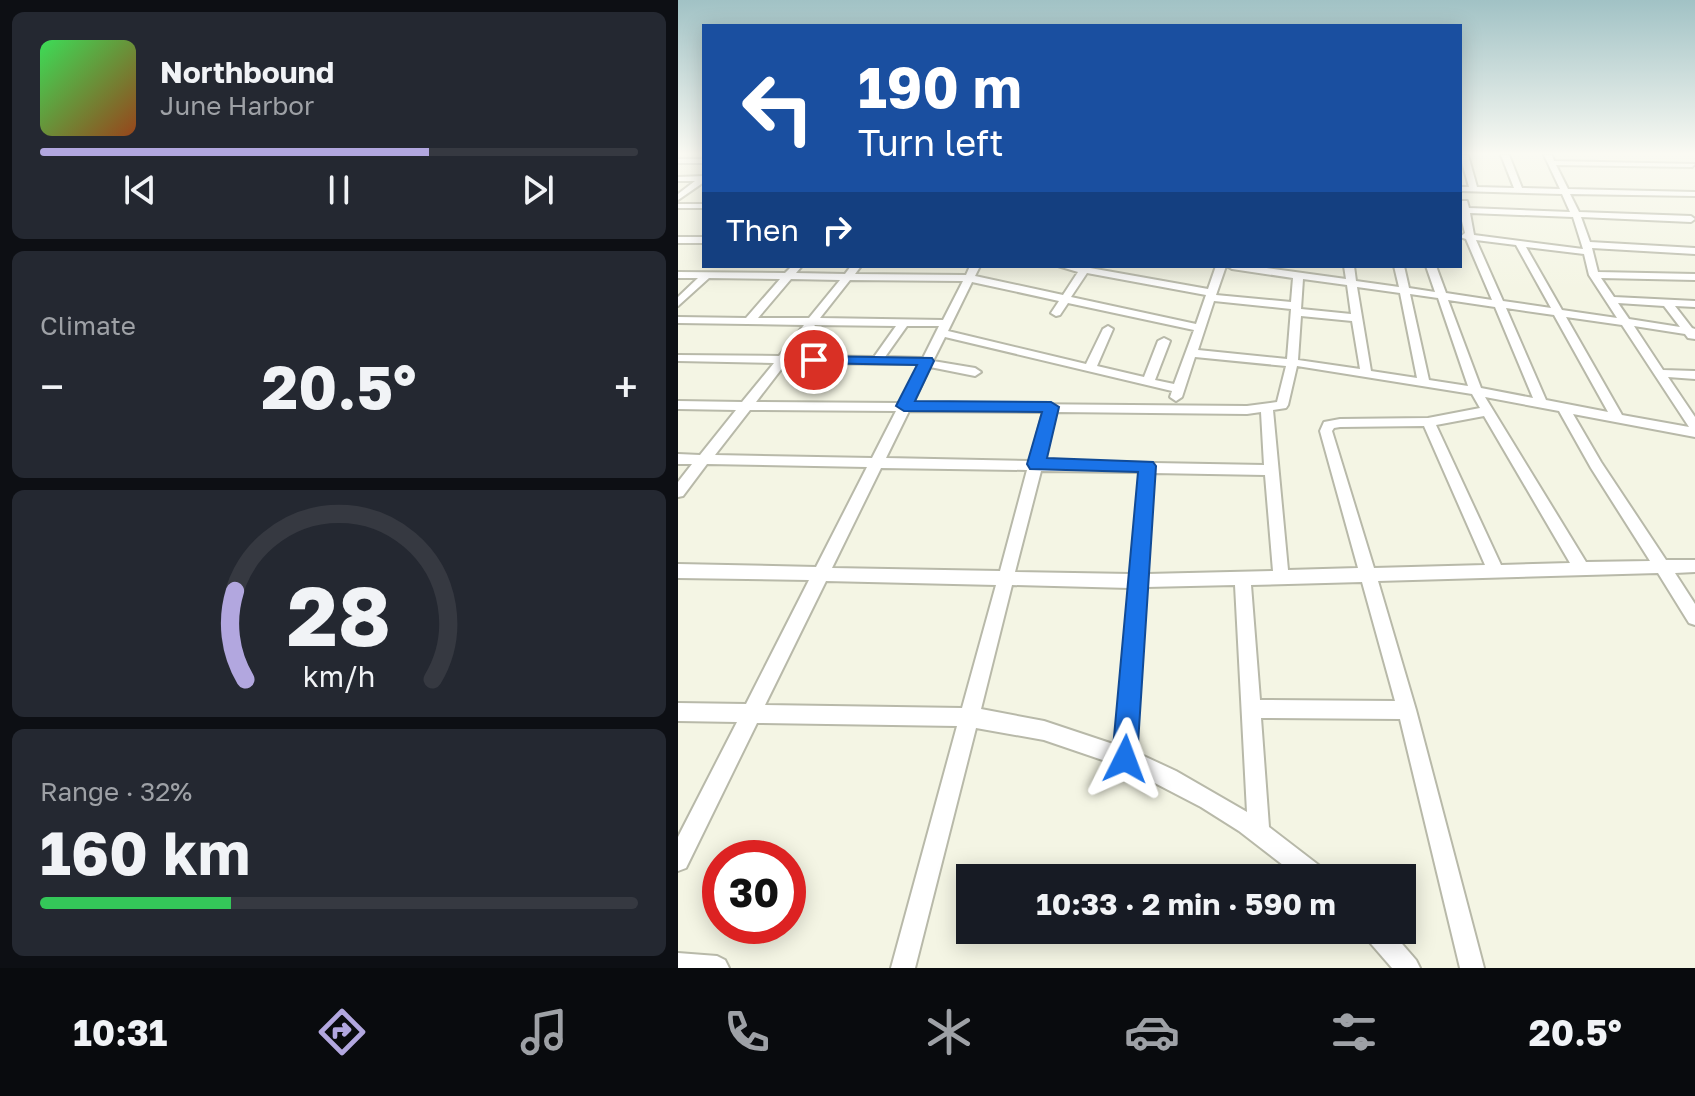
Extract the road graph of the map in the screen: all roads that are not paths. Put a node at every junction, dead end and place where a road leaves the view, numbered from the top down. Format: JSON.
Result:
{"nodes":[{"id":1,"x":1505,"y":200,"type":"edge"},
{"id":2,"x":1570,"y":200,"type":"edge"},
{"id":3,"x":678,"y":206,"type":"edge"},
{"id":4,"x":702,"y":206,"type":"edge"},
{"id":5,"x":1463,"y":210,"type":"edge"},
{"id":6,"x":1682,"y":210,"type":"dead end"},
{"id":7,"x":1509,"y":212,"type":"junction"},
{"id":8,"x":1575,"y":213,"type":"junction"},
{"id":9,"x":1693,"y":221,"type":"edge"},
{"id":10,"x":1465,"y":236,"type":"edge"},
{"id":11,"x":678,"y":238,"type":"edge"},
{"id":12,"x":702,"y":239,"type":"edge"},
{"id":13,"x":1519,"y":243,"type":"junction"},
{"id":14,"x":1587,"y":249,"type":"junction"},
{"id":15,"x":1695,"y":251,"type":"edge"},
{"id":16,"x":715,"y":268,"type":"edge"},
{"id":17,"x":795,"y":268,"type":"edge"},
{"id":18,"x":855,"y":268,"type":"edge"},
{"id":19,"x":1086,"y":268,"type":"edge"},
{"id":20,"x":1220,"y":268,"type":"edge"},
{"id":21,"x":1249,"y":268,"type":"edge"},
{"id":22,"x":1349,"y":268,"type":"edge"},
{"id":23,"x":1399,"y":268,"type":"edge"},
{"id":24,"x":1432,"y":268,"type":"edge"},
{"id":25,"x":972,"y":272,"type":"edge"},
{"id":26,"x":1290,"y":273,"type":"edge"},
{"id":27,"x":678,"y":275,"type":"edge"},
{"id":28,"x":707,"y":275,"type":"junction"},
{"id":29,"x":1594,"y":275,"type":"junction"},
{"id":30,"x":788,"y":276,"type":"junction"},
{"id":31,"x":848,"y":277,"type":"junction"},
{"id":32,"x":1695,"y":277,"type":"edge"},
{"id":33,"x":1352,"y":284,"type":"junction"},
{"id":34,"x":1404,"y":291,"type":"junction"},
{"id":35,"x":1211,"y":296,"type":"junction"},
{"id":36,"x":1443,"y":296,"type":"junction"},
{"id":37,"x":1065,"y":300,"type":"junction"},
{"id":38,"x":1611,"y":300,"type":"junction"},
{"id":39,"x":1667,"y":302,"type":"junction"},
{"id":40,"x":678,"y":303,"type":"edge"},
{"id":41,"x":1497,"y":304,"type":"junction"},
{"id":42,"x":1695,"y":304,"type":"edge"},
{"id":43,"x":1296,"y":309,"type":"junction"},
{"id":44,"x":1056,"y":313,"type":"dead end"},
{"id":45,"x":1560,"y":313,"type":"junction"},
{"id":46,"x":1358,"y":318,"type":"junction"},
{"id":47,"x":678,"y":320,"type":"edge"},
{"id":48,"x":749,"y":321,"type":"junction"},
{"id":49,"x":812,"y":321,"type":"junction"},
{"id":50,"x":904,"y":322,"type":"junction"},
{"id":51,"x":1628,"y":324,"type":"junction"},
{"id":52,"x":944,"y":328,"type":"junction"},
{"id":53,"x":1200,"y":328,"type":"junction"},
{"id":54,"x":1108,"y":329,"type":"dead end"},
{"id":55,"x":1693,"y":334,"type":"edge"},
{"id":56,"x":1164,"y":341,"type":"dead end"},
{"id":57,"x":1191,"y":353,"type":"junction"},
{"id":58,"x":678,"y":358,"type":"edge"},
{"id":59,"x":782,"y":360,"type":"junction"},
{"id":60,"x":877,"y":361,"type":"junction"},
{"id":61,"x":926,"y":362,"type":"junction"},
{"id":62,"x":1292,"y":363,"type":"junction"},
{"id":63,"x":1090,"y":368,"type":"junction"},
{"id":64,"x":975,"y":372,"type":"dead end"},
{"id":65,"x":1366,"y":373,"type":"junction"},
{"id":66,"x":1659,"y":373,"type":"junction"},
{"id":67,"x":1695,"y":375,"type":"edge"},
{"id":68,"x":1148,"y":382,"type":"junction"},
{"id":69,"x":1424,"y":382,"type":"junction"},
{"id":70,"x":1179,"y":389,"type":"junction"},
{"id":71,"x":1476,"y":391,"type":"junction"},
{"id":72,"x":1541,"y":403,"type":"junction"},
{"id":73,"x":678,"y":405,"type":"edge"},
{"id":74,"x":749,"y":406,"type":"junction"},
{"id":75,"x":904,"y":406,"type":"junction"},
{"id":76,"x":1051,"y":407,"type":"junction"},
{"id":77,"x":1563,"y":407,"type":"junction"},
{"id":78,"x":1172,"y":409,"type":"junction"},
{"id":79,"x":1267,"y":409,"type":"junction"},
{"id":80,"x":1488,"y":411,"type":"junction"},
{"id":81,"x":1617,"y":417,"type":"junction"},
{"id":82,"x":1428,"y":422,"type":"junction"},
{"id":83,"x":1695,"y":427,"type":"edge"},
{"id":84,"x":1695,"y":433,"type":"edge"},
{"id":85,"x":678,"y":459,"type":"edge"},
{"id":86,"x":703,"y":459,"type":"junction"},
{"id":87,"x":876,"y":462,"type":"junction"},
{"id":88,"x":1036,"y":464,"type":"junction"},
{"id":89,"x":1147,"y":466,"type":"junction"},
{"id":90,"x":1271,"y":470,"type":"junction"},
{"id":91,"x":678,"y":492,"type":"edge"},
{"id":92,"x":1695,"y":566,"type":"edge"},
{"id":93,"x":1661,"y":567,"type":"junction"},
{"id":94,"x":1582,"y":569,"type":"junction"},
{"id":95,"x":678,"y":571,"type":"edge"},
{"id":96,"x":1496,"y":572,"type":"junction"},
{"id":97,"x":820,"y":573,"type":"junction"},
{"id":98,"x":1369,"y":575,"type":"junction"},
{"id":99,"x":1281,"y":577,"type":"junction"},
{"id":100,"x":1006,"y":578,"type":"junction"},
{"id":101,"x":1243,"y":578,"type":"junction"},
{"id":102,"x":1136,"y":581,"type":"junction"},
{"id":103,"x":1695,"y":618,"type":"edge"},
{"id":104,"x":1252,"y":709,"type":"junction"},
{"id":105,"x":1407,"y":710,"type":"junction"},
{"id":106,"x":678,"y":712,"type":"edge"},
{"id":107,"x":750,"y":713,"type":"junction"},
{"id":108,"x":969,"y":718,"type":"junction"},
{"id":109,"x":1125,"y":759,"type":"junction"},
{"id":110,"x":1259,"y":832,"type":"junction"},
{"id":111,"x":678,"y":860,"type":"edge"},
{"id":112,"x":1299,"y":864,"type":"edge"},
{"id":113,"x":1387,"y":944,"type":"edge"},
{"id":114,"x":678,"y":965,"type":"edge"},
{"id":115,"x":717,"y":968,"type":"edge"},
{"id":116,"x":903,"y":968,"type":"edge"},
{"id":117,"x":1408,"y":968,"type":"edge"},
{"id":118,"x":1472,"y":968,"type":"edge"}],
"edges":[{"from":1,"to":7,"type":"street"},
{"from":2,"to":8,"type":"street"},
{"from":3,"to":4,"type":"street"},
{"from":5,"to":7,"type":"street"},
{"from":5,"to":10,"type":"street"},
{"from":6,"to":9,"type":"street"},
{"from":7,"to":8,"type":"street"},
{"from":8,"to":9,"type":"street"},
{"from":8,"to":14,"type":"street"},
{"from":10,"to":13,"type":"street"},
{"from":10,"to":41,"type":"street"},
{"from":11,"to":12,"type":"street"},
{"from":13,"to":14,"type":"street"},
{"from":13,"to":45,"type":"street"},
{"from":14,"to":15,"type":"street"},
{"from":14,"to":29,"type":"street"},
{"from":16,"to":28,"type":"street"},
{"from":17,"to":30,"type":"street"},
{"from":18,"to":31,"type":"street"},
{"from":19,"to":35,"type":"street"},
{"from":19,"to":37,"type":"street"},
{"from":20,"to":35,"type":"street"},
{"from":21,"to":26,"type":"street"},
{"from":22,"to":33,"type":"street"},
{"from":23,"to":34,"type":"street"},
{"from":24,"to":36,"type":"street"},
{"from":25,"to":31,"type":"street"},
{"from":25,"to":37,"type":"street"},
{"from":25,"to":52,"type":"street"},
{"from":26,"to":33,"type":"street"},
{"from":26,"to":43,"type":"street"},
{"from":27,"to":28,"type":"street"},
{"from":28,"to":30,"type":"street"},
{"from":28,"to":40,"type":"street"},
{"from":29,"to":32,"type":"street"},
{"from":29,"to":38,"type":"street"},
{"from":30,"to":31,"type":"street"},
{"from":30,"to":48,"type":"street"},
{"from":31,"to":49,"type":"street"},
{"from":33,"to":34,"type":"street"},
{"from":33,"to":46,"type":"street"},
{"from":34,"to":36,"type":"street"},
{"from":34,"to":69,"type":"street"},
{"from":35,"to":43,"type":"street"},
{"from":35,"to":53,"type":"street"},
{"from":36,"to":41,"type":"street"},
{"from":36,"to":71,"type":"street"},
{"from":37,"to":44,"type":"street"},
{"from":37,"to":53,"type":"street"},
{"from":38,"to":39,"type":"street"},
{"from":38,"to":51,"type":"street"},
{"from":39,"to":42,"type":"street"},
{"from":39,"to":55,"type":"street"},
{"from":41,"to":45,"type":"street"},
{"from":41,"to":72,"type":"street"},
{"from":43,"to":46,"type":"street"},
{"from":43,"to":62,"type":"street"},
{"from":45,"to":51,"type":"street"},
{"from":45,"to":81,"type":"street"},
{"from":46,"to":65,"type":"street"},
{"from":47,"to":48,"type":"street"},
{"from":48,"to":49,"type":"street"},
{"from":49,"to":50,"type":"street"},
{"from":49,"to":59,"type":"street"},
{"from":50,"to":52,"type":"street"},
{"from":50,"to":60,"type":"street"},
{"from":51,"to":55,"type":"street"},
{"from":51,"to":66,"type":"street"},
{"from":52,"to":61,"type":"street"},
{"from":52,"to":63,"type":"street"},
{"from":53,"to":57,"type":"street"},
{"from":54,"to":63,"type":"street"},
{"from":56,"to":68,"type":"street"},
{"from":57,"to":62,"type":"street"},
{"from":57,"to":70,"type":"street"},
{"from":58,"to":59,"type":"street"},
{"from":59,"to":60,"type":"street"},
{"from":59,"to":74,"type":"street"},
{"from":60,"to":61,"type":"street"},
{"from":61,"to":64,"type":"street"},
{"from":61,"to":75,"type":"street"},
{"from":62,"to":65,"type":"street"},
{"from":62,"to":79,"type":"street"},
{"from":63,"to":68,"type":"street"},
{"from":65,"to":69,"type":"street"},
{"from":66,"to":67,"type":"street"},
{"from":66,"to":83,"type":"street"},
{"from":68,"to":70,"type":"street"},
{"from":69,"to":71,"type":"street"},
{"from":70,"to":78,"type":"street"},
{"from":71,"to":72,"type":"street"},
{"from":71,"to":80,"type":"street"},
{"from":72,"to":77,"type":"street"},
{"from":73,"to":74,"type":"street"},
{"from":74,"to":75,"type":"street"},
{"from":74,"to":86,"type":"street"},
{"from":75,"to":76,"type":"street"},
{"from":75,"to":87,"type":"street"},
{"from":76,"to":78,"type":"street"},
{"from":76,"to":88,"type":"street"},
{"from":77,"to":81,"type":"street"},
{"from":77,"to":93,"type":"street"},
{"from":78,"to":79,"type":"street"},
{"from":79,"to":90,"type":"street"},
{"from":80,"to":82,"type":"street"},
{"from":80,"to":94,"type":"street"},
{"from":81,"to":84,"type":"street"},
{"from":82,"to":96,"type":"street"},
{"from":82,"to":98,"type":"street"},
{"from":85,"to":86,"type":"street"},
{"from":86,"to":87,"type":"street"},
{"from":86,"to":91,"type":"street"},
{"from":87,"to":88,"type":"street"},
{"from":87,"to":97,"type":"street"},
{"from":88,"to":89,"type":"street"},
{"from":88,"to":100,"type":"street"},
{"from":89,"to":90,"type":"street"},
{"from":89,"to":102,"type":"street"},
{"from":90,"to":99,"type":"street"},
{"from":92,"to":93,"type":"street"},
{"from":93,"to":94,"type":"street"},
{"from":93,"to":103,"type":"street"},
{"from":94,"to":96,"type":"street"},
{"from":95,"to":97,"type":"street"},
{"from":96,"to":98,"type":"street"},
{"from":97,"to":100,"type":"street"},
{"from":97,"to":107,"type":"street"},
{"from":98,"to":99,"type":"street"},
{"from":98,"to":105,"type":"street"},
{"from":99,"to":101,"type":"street"},
{"from":100,"to":102,"type":"street"},
{"from":100,"to":108,"type":"street"},
{"from":101,"to":102,"type":"street"},
{"from":101,"to":104,"type":"street"},
{"from":102,"to":109,"type":"street"},
{"from":104,"to":105,"type":"street"},
{"from":104,"to":110,"type":"street"},
{"from":105,"to":118,"type":"street"},
{"from":106,"to":107,"type":"street"},
{"from":107,"to":108,"type":"street"},
{"from":107,"to":111,"type":"street"},
{"from":108,"to":109,"type":"street"},
{"from":108,"to":116,"type":"street"},
{"from":109,"to":110,"type":"street"},
{"from":110,"to":112,"type":"street"},
{"from":113,"to":117,"type":"street"},
{"from":114,"to":115,"type":"street"}]}
